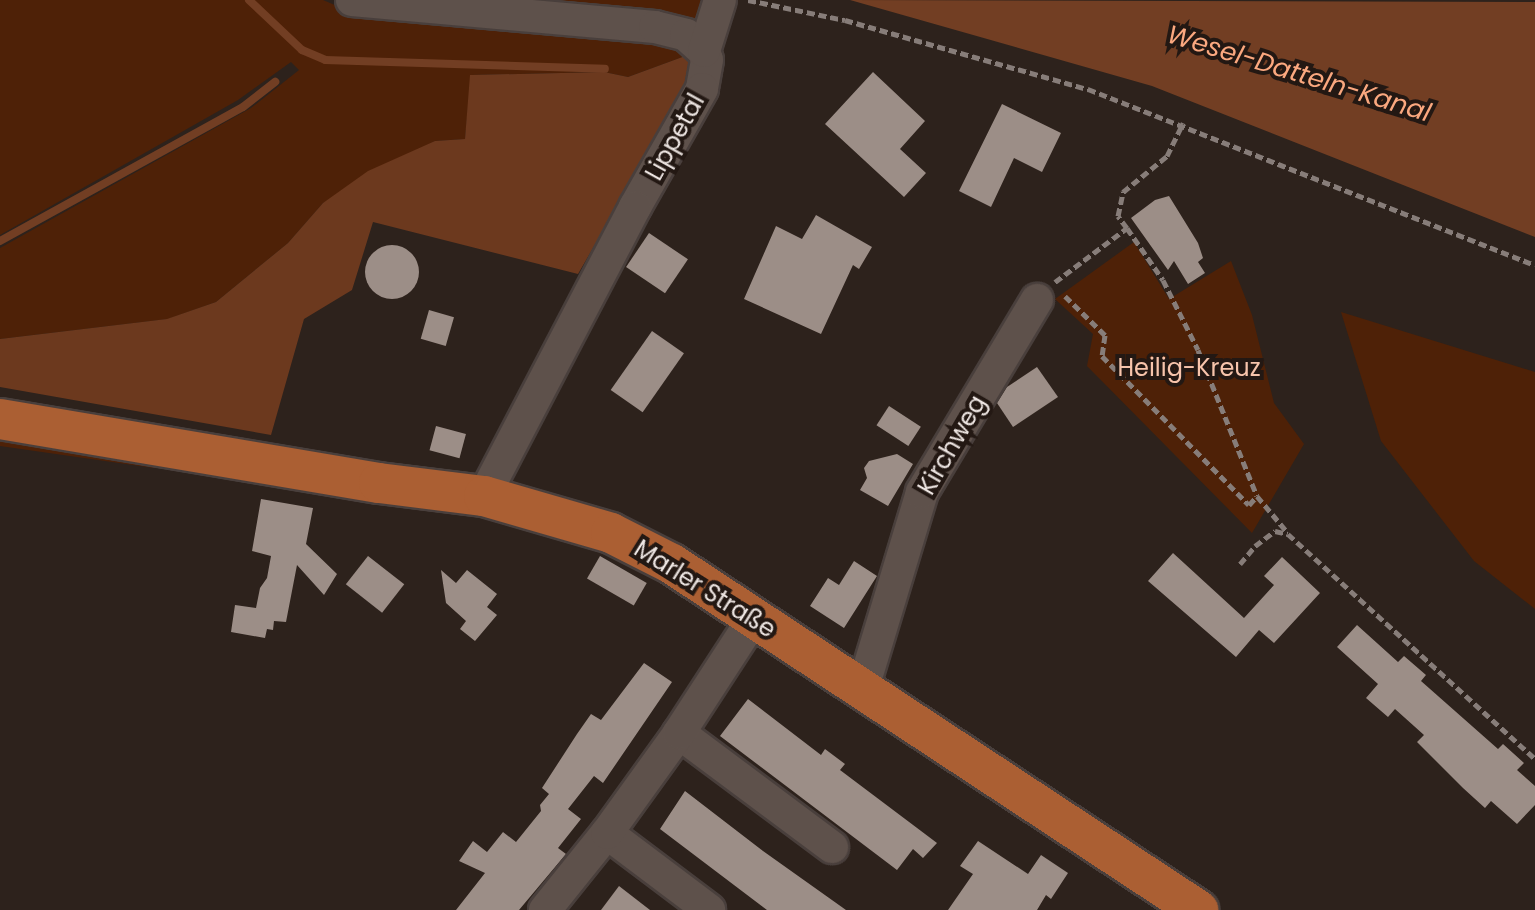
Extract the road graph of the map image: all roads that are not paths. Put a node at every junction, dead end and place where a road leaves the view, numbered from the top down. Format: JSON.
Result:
{"nodes":[{"id":1,"x":352,"y":0,"type":"edge"},
{"id":2,"x":720,"y":0,"type":"edge"},
{"id":3,"x":704,"y":51,"type":"junction"},
{"id":4,"x":1037,"y":300,"type":"dead end"},
{"id":5,"x":0,"y":419,"type":"edge"},
{"id":6,"x":484,"y":496,"type":"junction"},
{"id":7,"x":754,"y":618,"type":"junction"},
{"id":8,"x":862,"y":691,"type":"junction"},
{"id":9,"x":679,"y":733,"type":"junction"},
{"id":10,"x":607,"y":833,"type":"junction"},
{"id":11,"x":832,"y":847,"type":"dead end"},
{"id":12,"x":545,"y":910,"type":"edge"},
{"id":13,"x":709,"y":910,"type":"edge"},
{"id":14,"x":1198,"y":910,"type":"edge"}],
"edges":[{"from":1,"to":3,"type":"street"},
{"from":2,"to":3,"type":"street","name":"Lippetal"},
{"from":3,"to":6,"type":"street","name":"Lippetal"},
{"from":4,"to":8,"type":"street","name":"Kirchweg"},
{"from":5,"to":6,"type":"main road","name":"Marler Straße"},
{"from":6,"to":7,"type":"main road","name":"Marler Straße"},
{"from":7,"to":8,"type":"main road","name":"Marler Straße"},
{"from":7,"to":9,"type":"street"},
{"from":8,"to":14,"type":"main road","name":"Marler Straße"},
{"from":9,"to":10,"type":"street"},
{"from":9,"to":11,"type":"street"},
{"from":10,"to":12,"type":"street"},
{"from":10,"to":13,"type":"street"}]}
